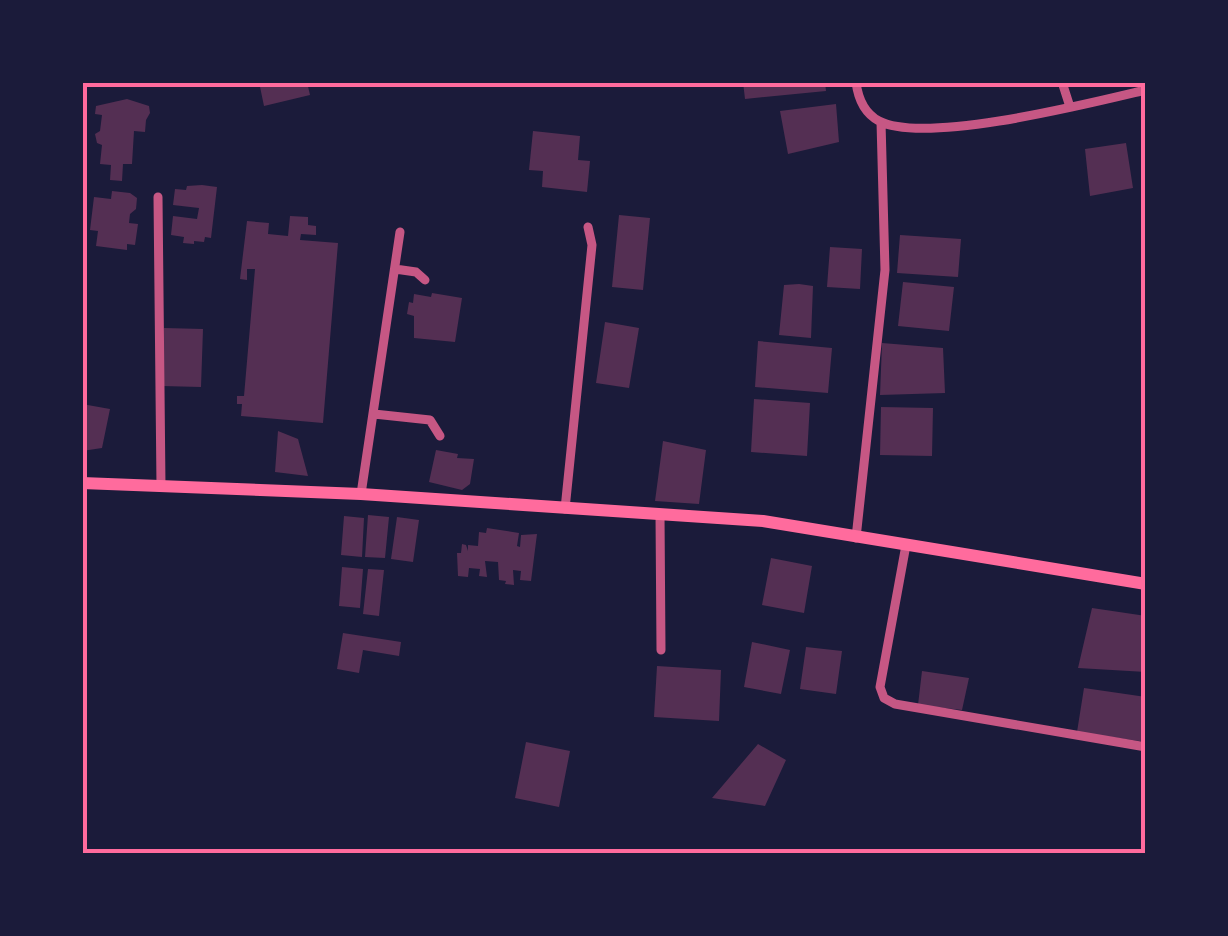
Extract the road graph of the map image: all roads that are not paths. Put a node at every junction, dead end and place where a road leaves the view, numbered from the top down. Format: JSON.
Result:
{"nodes":[{"id":1,"x":856,"y":82,"type":"edge"},
{"id":2,"x":1062,"y":82,"type":"edge"},
{"id":3,"x":1146,"y":90,"type":"edge"},
{"id":4,"x":1070,"y":108,"type":"junction"},
{"id":5,"x":880,"y":122,"type":"junction"},
{"id":6,"x":158,"y":197,"type":"dead end"},
{"id":7,"x":588,"y":226,"type":"dead end"},
{"id":8,"x":400,"y":232,"type":"dead end"},
{"id":9,"x":395,"y":268,"type":"junction"},
{"id":10,"x":425,"y":280,"type":"dead end"},
{"id":11,"x":374,"y":414,"type":"junction"},
{"id":12,"x":440,"y":436,"type":"dead end"},
{"id":13,"x":82,"y":483,"type":"edge"},
{"id":14,"x":161,"y":486,"type":"junction"},
{"id":15,"x":361,"y":494,"type":"junction"},
{"id":16,"x":564,"y":509,"type":"junction"},
{"id":17,"x":660,"y":514,"type":"junction"},
{"id":18,"x":856,"y":538,"type":"junction"},
{"id":19,"x":906,"y":545,"type":"junction"},
{"id":20,"x":1146,"y":584,"type":"edge"},
{"id":21,"x":661,"y":650,"type":"dead end"},
{"id":22,"x":1146,"y":747,"type":"edge"}],
"edges":[{"from":1,"to":5,"type":"street"},
{"from":2,"to":4,"type":"street"},
{"from":3,"to":4,"type":"street"},
{"from":4,"to":5,"type":"street"},
{"from":5,"to":18,"type":"street"},
{"from":6,"to":14,"type":"street"},
{"from":7,"to":16,"type":"street"},
{"from":8,"to":9,"type":"street"},
{"from":9,"to":10,"type":"street"},
{"from":9,"to":11,"type":"street"},
{"from":11,"to":12,"type":"street"},
{"from":11,"to":15,"type":"street"},
{"from":13,"to":14,"type":"main road"},
{"from":14,"to":15,"type":"main road"},
{"from":15,"to":16,"type":"main road"},
{"from":16,"to":17,"type":"main road"},
{"from":17,"to":18,"type":"main road"},
{"from":17,"to":21,"type":"street"},
{"from":18,"to":19,"type":"main road"},
{"from":19,"to":20,"type":"main road"},
{"from":19,"to":22,"type":"street"}]}
